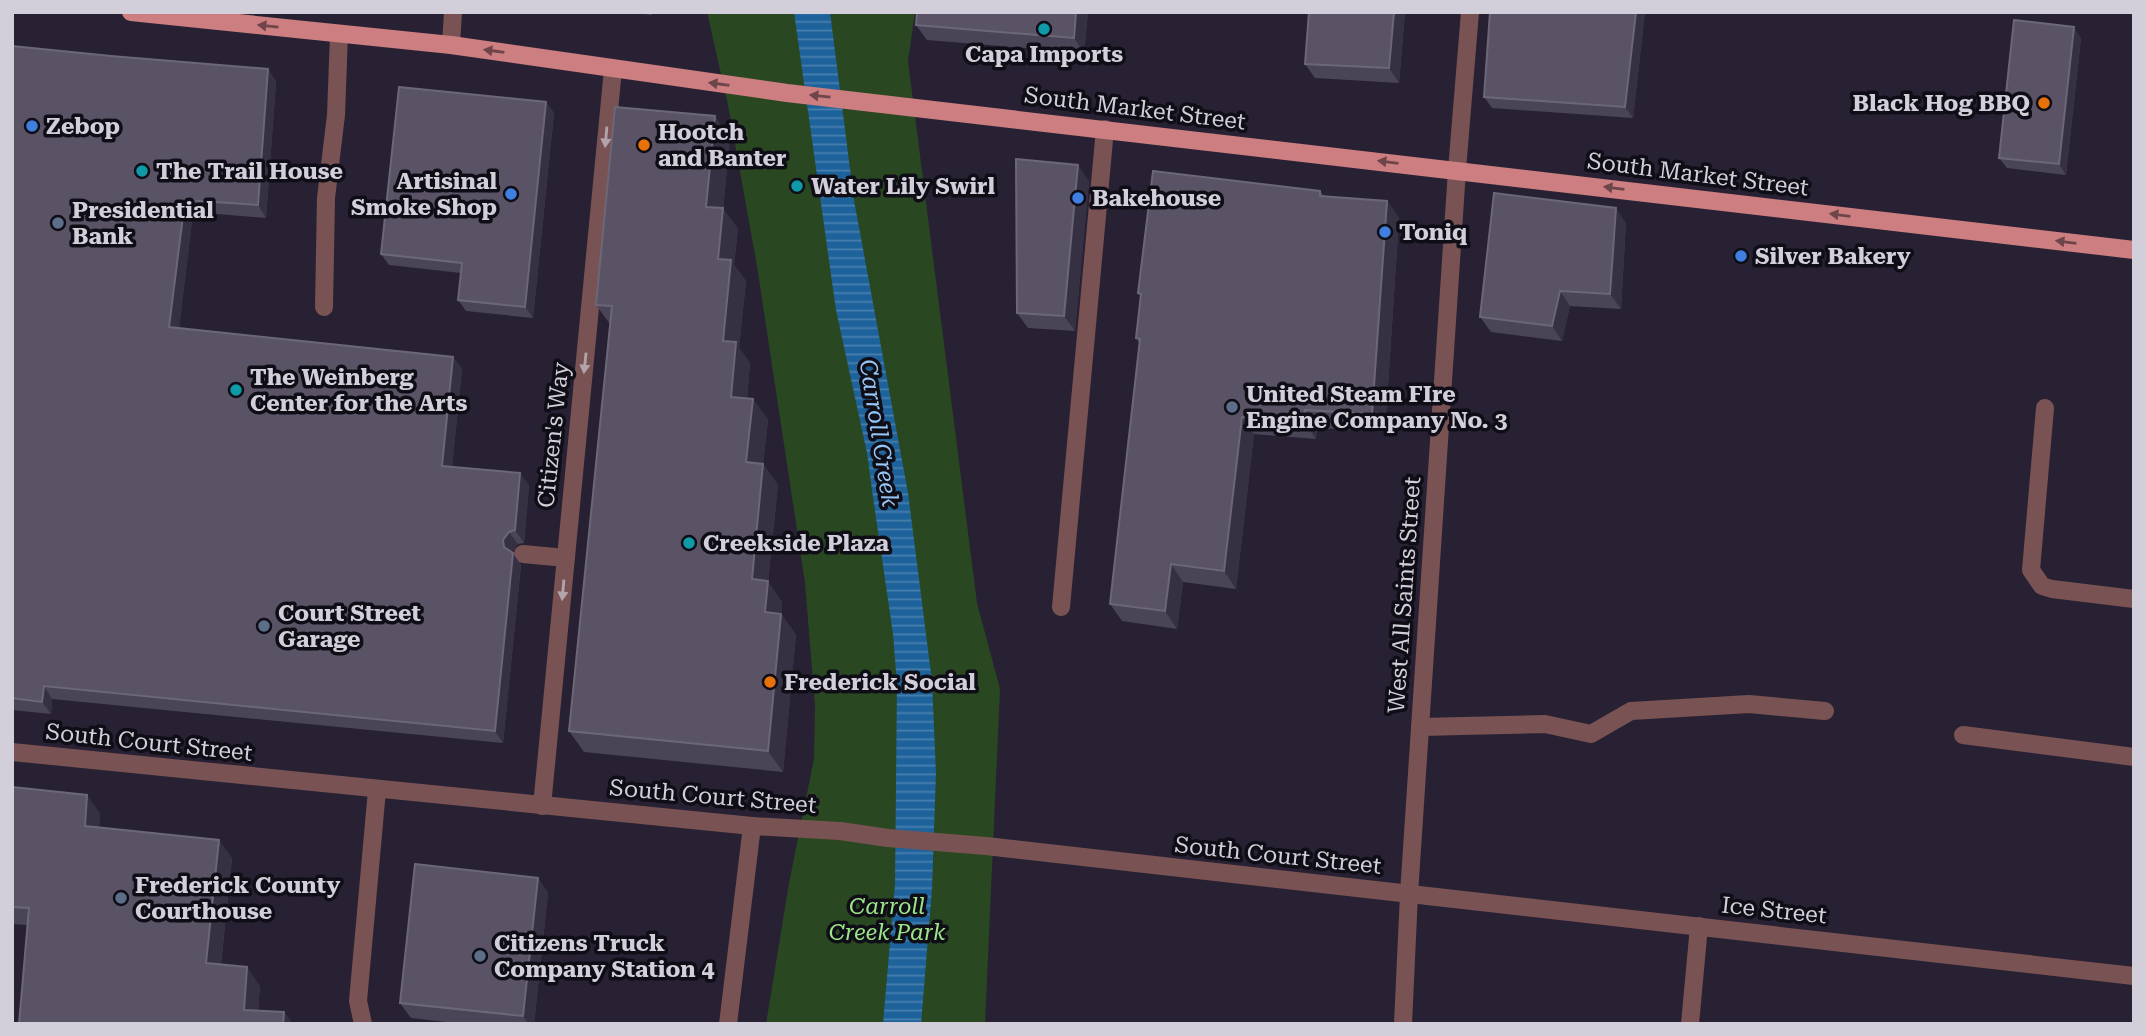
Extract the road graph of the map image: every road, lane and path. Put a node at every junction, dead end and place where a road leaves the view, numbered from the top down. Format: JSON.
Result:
{"nodes":[{"id":1,"x":131,"y":12,"type":"edge"},
{"id":2,"x":453,"y":12,"type":"edge"},
{"id":3,"x":1470,"y":12,"type":"edge"},
{"id":4,"x":339,"y":34,"type":"junction"},
{"id":5,"x":451,"y":45,"type":"junction"},
{"id":6,"x":613,"y":69,"type":"junction"},
{"id":7,"x":1105,"y":129,"type":"junction"},
{"id":8,"x":1457,"y":170,"type":"junction"},
{"id":9,"x":2134,"y":250,"type":"edge"},
{"id":10,"x":324,"y":307,"type":"dead end"},
{"id":11,"x":2046,"y":408,"type":"dead end"},
{"id":12,"x":523,"y":554,"type":"dead end"},
{"id":13,"x":566,"y":558,"type":"junction"},
{"id":14,"x":2134,"y":599,"type":"edge"},
{"id":15,"x":1061,"y":607,"type":"dead end"},
{"id":16,"x":1825,"y":711,"type":"dead end"},
{"id":17,"x":1420,"y":727,"type":"junction"},
{"id":18,"x":1964,"y":735,"type":"dead end"},
{"id":19,"x":12,"y":752,"type":"edge"},
{"id":20,"x":2134,"y":757,"type":"edge"},
{"id":21,"x":377,"y":790,"type":"junction"},
{"id":22,"x":542,"y":806,"type":"junction"},
{"id":23,"x":752,"y":826,"type":"junction"},
{"id":24,"x":1409,"y":894,"type":"junction"},
{"id":25,"x":1699,"y":926,"type":"junction"},
{"id":26,"x":2134,"y":976,"type":"edge"},
{"id":27,"x":363,"y":1024,"type":"edge"},
{"id":28,"x":728,"y":1024,"type":"edge"},
{"id":29,"x":1403,"y":1024,"type":"edge"},
{"id":30,"x":1690,"y":1024,"type":"edge"}],
"edges":[{"from":4,"to":1,"type":"main road","name":"South Market Street","one_way":true},
{"from":2,"to":5,"type":"street"},
{"from":3,"to":8,"type":"street","name":"West All Saints Street"},
{"from":4,"to":5,"type":"main road","name":"South Market Street"},
{"from":4,"to":10,"type":"street"},
{"from":6,"to":5,"type":"main road","name":"South Market Street","one_way":true},
{"from":7,"to":6,"type":"main road","name":"South Market Street","one_way":true},
{"from":6,"to":13,"type":"street","name":"Citizen's Way","one_way":true},
{"from":8,"to":7,"type":"main road","name":"South Market Street","one_way":true},
{"from":7,"to":15,"type":"street"},
{"from":9,"to":8,"type":"main road","name":"South Market Street","one_way":true},
{"from":8,"to":17,"type":"street","name":"West All Saints Street"},
{"from":11,"to":14,"type":"street"},
{"from":12,"to":13,"type":"street"},
{"from":13,"to":22,"type":"street","name":"Citizen's Way","one_way":true},
{"from":16,"to":17,"type":"street"},
{"from":17,"to":24,"type":"street","name":"West All Saints Street"},
{"from":18,"to":20,"type":"street"},
{"from":19,"to":21,"type":"street","name":"South Court Street"},
{"from":21,"to":22,"type":"street","name":"South Court Street"},
{"from":21,"to":27,"type":"street"},
{"from":22,"to":23,"type":"street","name":"South Court Street"},
{"from":23,"to":24,"type":"street","name":"South Court Street"},
{"from":23,"to":28,"type":"street"},
{"from":24,"to":25,"type":"street","name":"Ice Street"},
{"from":24,"to":29,"type":"street","name":"West All Saints Street"},
{"from":25,"to":26,"type":"street","name":"Ice Street"},
{"from":25,"to":30,"type":"street"}]}
